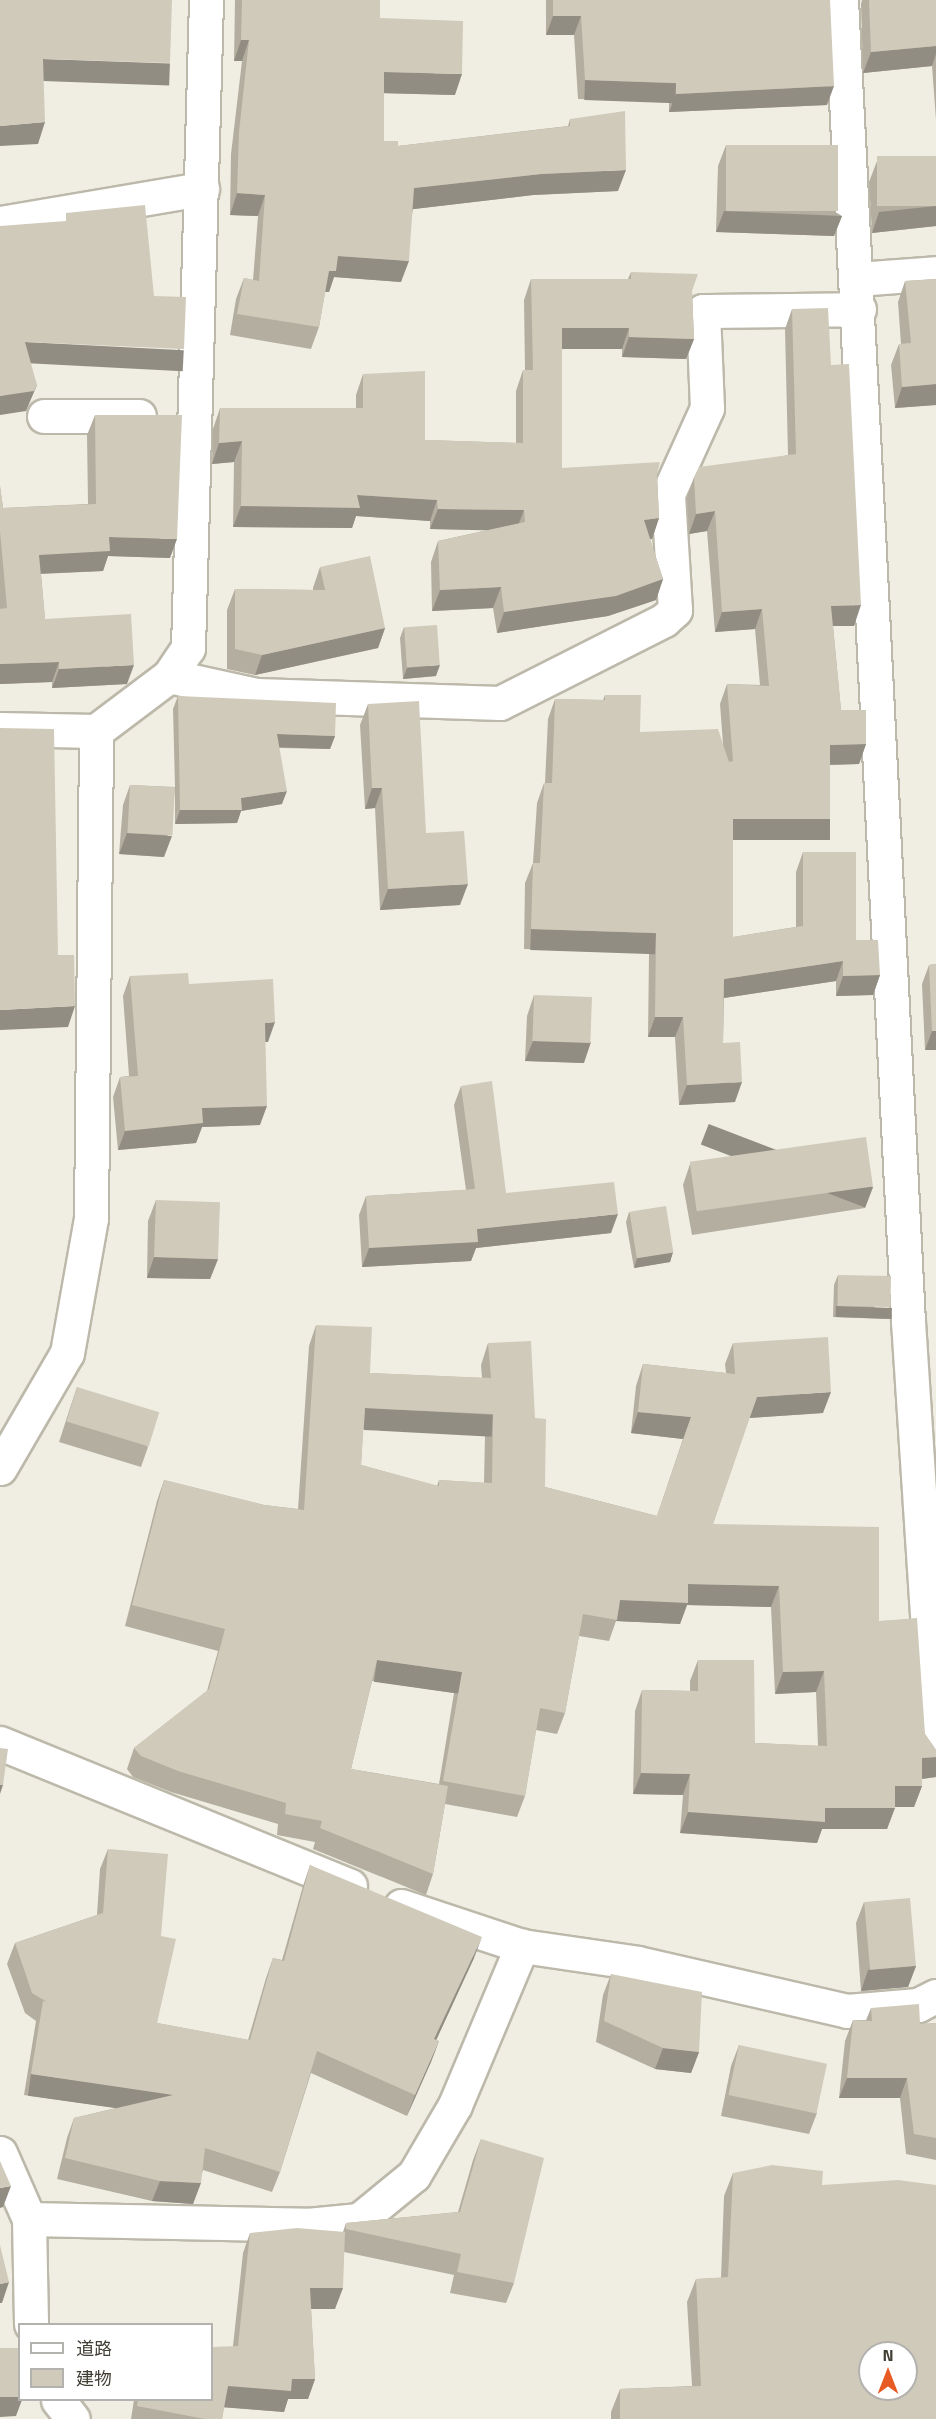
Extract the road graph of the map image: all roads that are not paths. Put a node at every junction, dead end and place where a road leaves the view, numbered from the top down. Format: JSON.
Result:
{"nodes":[{"id":1,"x":206,"y":0,"type":"edge"},
{"id":2,"x":841,"y":0,"type":"edge"},
{"id":3,"x":202,"y":189,"type":"junction"},
{"id":4,"x":0,"y":223,"type":"edge"},
{"id":5,"x":936,"y":273,"type":"edge"},
{"id":6,"x":858,"y":294,"type":"junction"},
{"id":7,"x":44,"y":416,"type":"dead end"},
{"id":8,"x":197,"y":416,"type":"junction"},
{"id":9,"x":169,"y":676,"type":"junction"},
{"id":10,"x":0,"y":729,"type":"edge"},
{"id":11,"x":96,"y":731,"type":"junction"},
{"id":12,"x":924,"y":1401,"type":"edge"},
{"id":13,"x":4,"y":1453,"type":"edge"},
{"id":14,"x":934,"y":1706,"type":"edge"},
{"id":15,"x":0,"y":1743,"type":"edge"},
{"id":16,"x":936,"y":1754,"type":"edge"},
{"id":17,"x":522,"y":1946,"type":"junction"},
{"id":18,"x":936,"y":1996,"type":"edge"},
{"id":19,"x":0,"y":2153,"type":"edge"},
{"id":20,"x":29,"y":2219,"type":"junction"},
{"id":21,"x":31,"y":2323,"type":"edge"},
{"id":22,"x":59,"y":2401,"type":"edge"},
{"id":23,"x":73,"y":2419,"type":"edge"}],
"edges":[{"from":1,"to":3,"type":"street"},
{"from":2,"to":6,"type":"street"},
{"from":3,"to":4,"type":"street"},
{"from":3,"to":8,"type":"street"},
{"from":5,"to":6,"type":"street"},
{"from":6,"to":9,"type":"street"},
{"from":6,"to":12,"type":"street"},
{"from":7,"to":8,"type":"street"},
{"from":8,"to":9,"type":"street"},
{"from":9,"to":11,"type":"street"},
{"from":10,"to":11,"type":"street"},
{"from":11,"to":13,"type":"street"},
{"from":12,"to":14,"type":"street"},
{"from":14,"to":16,"type":"street"},
{"from":15,"to":17,"type":"street"},
{"from":17,"to":18,"type":"street"},
{"from":17,"to":20,"type":"street"},
{"from":19,"to":20,"type":"street"},
{"from":20,"to":21,"type":"street"},
{"from":22,"to":23,"type":"street"}]}
